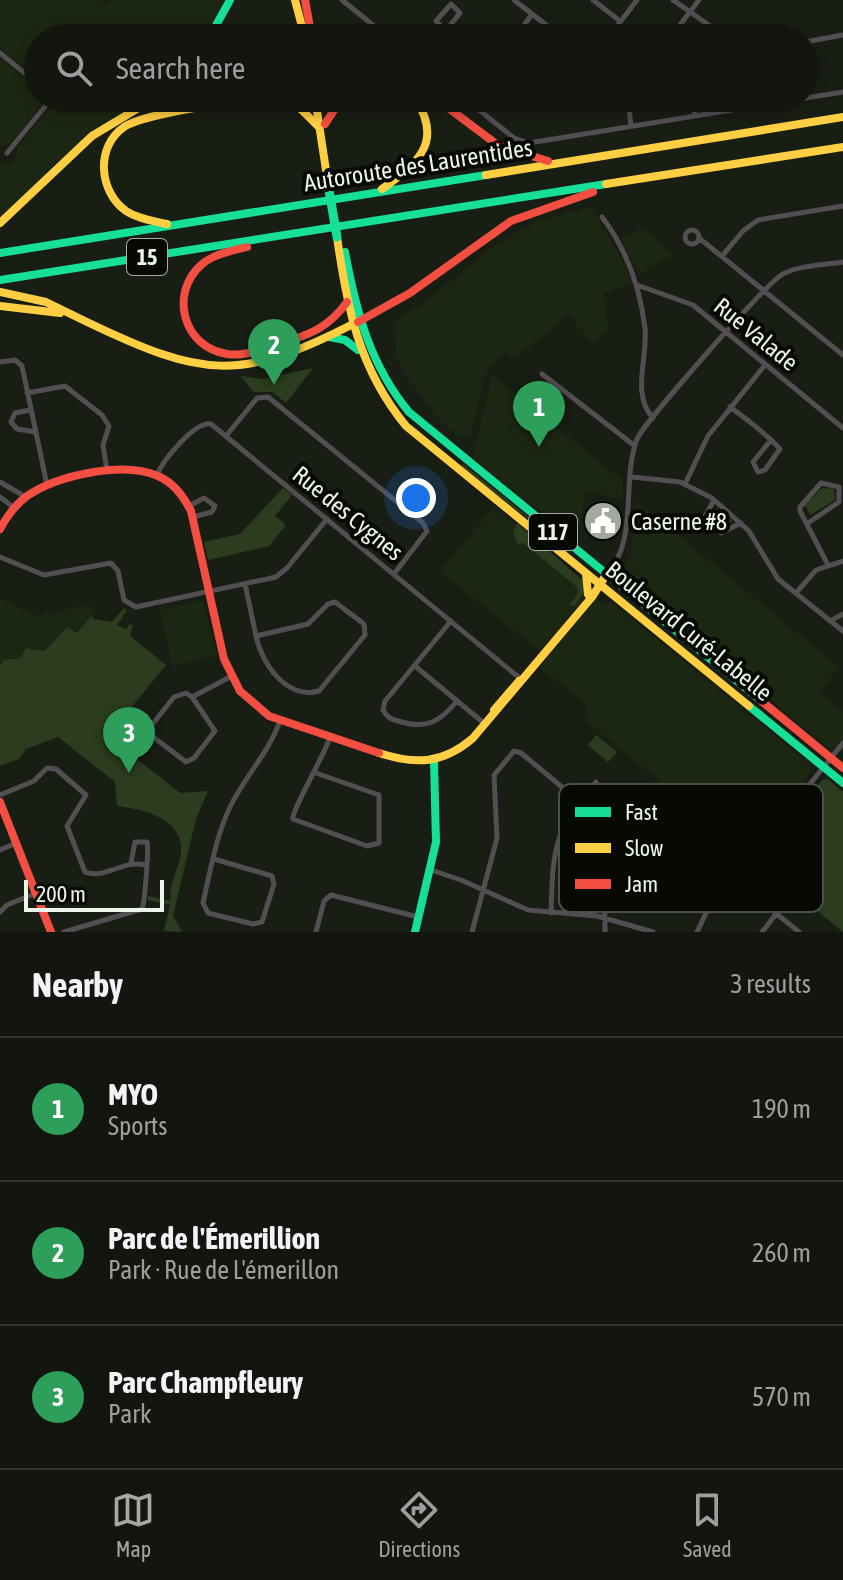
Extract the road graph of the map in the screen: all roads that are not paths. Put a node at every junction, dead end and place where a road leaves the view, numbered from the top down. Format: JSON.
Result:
{"nodes":[{"id":1,"x":230,"y":0,"type":"edge"},
{"id":2,"x":295,"y":0,"type":"edge"},
{"id":3,"x":305,"y":0,"type":"edge"},
{"id":4,"x":342,"y":0,"type":"edge"},
{"id":5,"x":514,"y":0,"type":"edge"},
{"id":6,"x":593,"y":0,"type":"edge"},
{"id":7,"x":637,"y":0,"type":"edge"},
{"id":8,"x":673,"y":0,"type":"edge"},
{"id":9,"x":699,"y":0,"type":"edge"},
{"id":10,"x":690,"y":12,"type":"junction"},
{"id":11,"x":532,"y":14,"type":"junction"},
{"id":12,"x":621,"y":22,"type":"joint"},
{"id":13,"x":217,"y":24,"type":"edge"},
{"id":14,"x":301,"y":24,"type":"edge"},
{"id":15,"x":309,"y":24,"type":"edge"},
{"id":16,"x":372,"y":24,"type":"edge"},
{"id":17,"x":439,"y":24,"type":"edge"},
{"id":18,"x":451,"y":24,"type":"edge"},
{"id":19,"x":525,"y":24,"type":"edge"},
{"id":20,"x":545,"y":24,"type":"edge"},
{"id":21,"x":681,"y":24,"type":"edge"},
{"id":22,"x":711,"y":24,"type":"edge"},
{"id":23,"x":843,"y":35,"type":"edge"},
{"id":24,"x":819,"y":39,"type":"edge"},
{"id":25,"x":0,"y":53,"type":"edge"},
{"id":26,"x":24,"y":73,"type":"edge"},
{"id":27,"x":843,"y":92,"type":"edge"},
{"id":28,"x":819,"y":96,"type":"edge"},
{"id":29,"x":41,"y":112,"type":"edge"},
{"id":30,"x":132,"y":112,"type":"edge"},
{"id":31,"x":186,"y":112,"type":"edge"},
{"id":32,"x":305,"y":112,"type":"edge"},
{"id":33,"x":319,"y":112,"type":"edge"},
{"id":34,"x":322,"y":112,"type":"edge"},
{"id":35,"x":332,"y":112,"type":"edge"},
{"id":36,"x":422,"y":112,"type":"edge"},
{"id":37,"x":454,"y":112,"type":"edge"},
{"id":38,"x":483,"y":112,"type":"edge"},
{"id":39,"x":630,"y":112,"type":"edge"},
{"id":40,"x":694,"y":112,"type":"edge"},
{"id":41,"x":717,"y":112,"type":"edge"},
{"id":42,"x":711,"y":113,"type":"joint"},
{"id":43,"x":695,"y":116,"type":"junction"},
{"id":44,"x":843,"y":117,"type":"edge"},
{"id":45,"x":322,"y":125,"type":"junction"},
{"id":46,"x":631,"y":126,"type":"junction"},
{"id":47,"x":843,"y":147,"type":"edge"},
{"id":48,"x":7,"y":153,"type":"dead end"},
{"id":49,"x":558,"y":163,"type":"junction"},
{"id":50,"x":633,"y":180,"type":"junction"},
{"id":51,"x":377,"y":192,"type":"junction"},
{"id":52,"x":843,"y":206,"type":"edge"},
{"id":53,"x":602,"y":217,"type":"dead end"},
{"id":54,"x":0,"y":223,"type":"edge"},
{"id":55,"x":173,"y":225,"type":"junction"},
{"id":56,"x":293,"y":234,"type":"junction"},
{"id":57,"x":340,"y":237,"type":"junction"},
{"id":58,"x":699,"y":238,"type":"dead end"},
{"id":59,"x":0,"y":253,"type":"edge"},
{"id":60,"x":722,"y":256,"type":"junction"},
{"id":61,"x":843,"y":262,"type":"edge"},
{"id":62,"x":0,"y":280,"type":"edge"},
{"id":63,"x":637,"y":285,"type":"junction"},
{"id":64,"x":764,"y":290,"type":"junction"},
{"id":65,"x":0,"y":292,"type":"edge"},
{"id":66,"x":347,"y":302,"type":"junction"},
{"id":67,"x":0,"y":306,"type":"edge"},
{"id":68,"x":87,"y":322,"type":"junction"},
{"id":69,"x":355,"y":324,"type":"junction"},
{"id":70,"x":725,"y":333,"type":"junction"},
{"id":71,"x":329,"y":337,"type":"junction"},
{"id":72,"x":358,"y":350,"type":"junction"},
{"id":73,"x":843,"y":355,"type":"edge"},
{"id":74,"x":0,"y":362,"type":"edge"},
{"id":75,"x":765,"y":365,"type":"junction"},
{"id":76,"x":542,"y":374,"type":"dead end"},
{"id":77,"x":27,"y":393,"type":"junction"},
{"id":78,"x":730,"y":407,"type":"junction"},
{"id":79,"x":30,"y":410,"type":"junction"},
{"id":80,"x":653,"y":418,"type":"junction"},
{"id":81,"x":843,"y":428,"type":"edge"},
{"id":82,"x":35,"y":432,"type":"junction"},
{"id":83,"x":226,"y":436,"type":"junction"},
{"id":84,"x":771,"y":440,"type":"junction"},
{"id":85,"x":635,"y":446,"type":"junction"},
{"id":86,"x":107,"y":471,"type":"junction"},
{"id":87,"x":157,"y":475,"type":"junction"},
{"id":88,"x":632,"y":477,"type":"junction"},
{"id":89,"x":0,"y":482,"type":"edge"},
{"id":90,"x":685,"y":484,"type":"junction"},
{"id":91,"x":47,"y":485,"type":"junction"},
{"id":92,"x":24,"y":496,"type":"junction"},
{"id":93,"x":0,"y":497,"type":"edge"},
{"id":94,"x":714,"y":500,"type":"junction"},
{"id":95,"x":189,"y":506,"type":"junction"},
{"id":96,"x":13,"y":507,"type":"junction"},
{"id":97,"x":193,"y":517,"type":"junction"},
{"id":98,"x":327,"y":519,"type":"junction"},
{"id":99,"x":741,"y":522,"type":"junction"},
{"id":100,"x":808,"y":523,"type":"junction"},
{"id":101,"x":0,"y":529,"type":"edge"},
{"id":102,"x":0,"y":557,"type":"edge"},
{"id":103,"x":843,"y":561,"type":"edge"},
{"id":104,"x":828,"y":565,"type":"junction"},
{"id":105,"x":394,"y":574,"type":"junction"},
{"id":106,"x":586,"y":574,"type":"junction"},
{"id":107,"x":606,"y":575,"type":"junction"},
{"id":108,"x":245,"y":584,"type":"junction"},
{"id":109,"x":600,"y":584,"type":"junction"},
{"id":110,"x":209,"y":591,"type":"junction"},
{"id":111,"x":796,"y":593,"type":"junction"},
{"id":112,"x":612,"y":595,"type":"junction"},
{"id":113,"x":590,"y":596,"type":"junction"},
{"id":114,"x":843,"y":614,"type":"edge"},
{"id":115,"x":451,"y":621,"type":"junction"},
{"id":116,"x":830,"y":621,"type":"junction"},
{"id":117,"x":843,"y":631,"type":"edge"},
{"id":118,"x":256,"y":636,"type":"junction"},
{"id":119,"x":415,"y":666,"type":"junction"},
{"id":120,"x":230,"y":677,"type":"junction"},
{"id":121,"x":522,"y":680,"type":"junction"},
{"id":122,"x":192,"y":697,"type":"junction"},
{"id":123,"x":457,"y":701,"type":"junction"},
{"id":124,"x":280,"y":721,"type":"junction"},
{"id":125,"x":485,"y":724,"type":"junction"},
{"id":126,"x":330,"y":737,"type":"junction"},
{"id":127,"x":843,"y":743,"type":"edge"},
{"id":128,"x":831,"y":758,"type":"junction"},
{"id":129,"x":434,"y":762,"type":"junction"},
{"id":130,"x":824,"y":767,"type":"junction"},
{"id":131,"x":843,"y":768,"type":"edge"},
{"id":132,"x":316,"y":773,"type":"junction"},
{"id":133,"x":843,"y":783,"type":"edge"},
{"id":134,"x":810,"y":784,"type":"edge"},
{"id":135,"x":559,"y":785,"type":"edge"},
{"id":136,"x":0,"y":795,"type":"edge"},
{"id":137,"x":0,"y":802,"type":"edge"},
{"id":138,"x":559,"y":837,"type":"edge"},
{"id":139,"x":16,"y":843,"type":"junction"},
{"id":140,"x":0,"y":850,"type":"edge"},
{"id":141,"x":214,"y":859,"type":"junction"},
{"id":142,"x":131,"y":863,"type":"junction"},
{"id":143,"x":145,"y":865,"type":"junction"},
{"id":144,"x":431,"y":870,"type":"junction"},
{"id":145,"x":483,"y":890,"type":"junction"},
{"id":146,"x":36,"y":893,"type":"junction"},
{"id":147,"x":0,"y":912,"type":"edge"},
{"id":148,"x":605,"y":912,"type":"edge"},
{"id":149,"x":707,"y":912,"type":"edge"},
{"id":150,"x":774,"y":912,"type":"edge"},
{"id":151,"x":551,"y":913,"type":"junction"},
{"id":152,"x":776,"y":914,"type":"junction"},
{"id":153,"x":419,"y":917,"type":"junction"},
{"id":154,"x":605,"y":918,"type":"junction"},
{"id":155,"x":51,"y":932,"type":"edge"},
{"id":156,"x":64,"y":932,"type":"edge"},
{"id":157,"x":316,"y":932,"type":"edge"},
{"id":158,"x":415,"y":932,"type":"edge"},
{"id":159,"x":472,"y":932,"type":"edge"},
{"id":160,"x":605,"y":932,"type":"edge"},
{"id":161,"x":653,"y":932,"type":"edge"},
{"id":162,"x":697,"y":932,"type":"edge"},
{"id":163,"x":762,"y":932,"type":"edge"},
{"id":164,"x":799,"y":932,"type":"edge"}],
"edges":[{"from":1,"to":13,"type":"main road"},
{"from":2,"to":14,"type":"main road"},
{"from":3,"to":15,"type":"main road"},
{"from":4,"to":16,"type":"street"},
{"from":5,"to":11,"type":"street"},
{"from":6,"to":12,"type":"street"},
{"from":7,"to":12,"type":"street"},
{"from":8,"to":10,"type":"street"},
{"from":9,"to":10,"type":"street"},
{"from":10,"to":21,"type":"street"},
{"from":10,"to":22,"type":"street"},
{"from":11,"to":19,"type":"street"},
{"from":11,"to":20,"type":"street"},
{"from":17,"to":18,"type":"street"},
{"from":23,"to":24,"type":"street"},
{"from":25,"to":26,"type":"street"},
{"from":27,"to":28,"type":"street"},
{"from":29,"to":48,"type":"street"},
{"from":30,"to":54,"type":"main road"},
{"from":31,"to":55,"type":"main road"},
{"from":32,"to":45,"type":"main road"},
{"from":33,"to":45,"type":"main road","name":"Boulevard Curé-Labelle","number":"117"},
{"from":34,"to":45,"type":"main road","name":"Boulevard Curé-Labelle","number":"117"},
{"from":35,"to":45,"type":"main road"},
{"from":36,"to":51,"type":"main road"},
{"from":37,"to":49,"type":"main road"},
{"from":38,"to":46,"type":"street"},
{"from":39,"to":46,"type":"street"},
{"from":40,"to":43,"type":"street"},
{"from":41,"to":42,"type":"street"},
{"from":42,"to":43,"type":"street"},
{"from":43,"to":46,"type":"street"},
{"from":44,"to":49,"type":"main road","name":"Autoroute des Laurentides","number":"15"},
{"from":45,"to":57,"type":"main road","name":"Boulevard Curé-Labelle","number":"117","bridge":true},
{"from":47,"to":50,"type":"main road","name":"Autoroute des Laurentides","number":"15"},
{"from":49,"to":51,"type":"main road","name":"Autoroute des Laurentides","number":"15"},
{"from":50,"to":56,"type":"main road","name":"Autoroute des Laurentides","number":"15"},
{"from":50,"to":69,"type":"main road"},
{"from":51,"to":55,"type":"main road","name":"Autoroute des Laurentides","number":"15"},
{"from":52,"to":60,"type":"street"},
{"from":53,"to":63,"type":"street"},
{"from":55,"to":59,"type":"main road","name":"Autoroute des Laurentides","number":"15"},
{"from":56,"to":62,"type":"main road","name":"Autoroute des Laurentides","number":"15"},
{"from":56,"to":66,"type":"main road"},
{"from":57,"to":66,"type":"main road","name":"Boulevard Curé-Labelle","number":"117"},
{"from":57,"to":69,"type":"main road","name":"Boulevard Curé-Labelle","number":"117"},
{"from":58,"to":60,"type":"street"},
{"from":60,"to":64,"type":"street"},
{"from":61,"to":64,"type":"street"},
{"from":63,"to":70,"type":"street","name":"Rue Valade"},
{"from":63,"to":80,"type":"street"},
{"from":64,"to":70,"type":"street"},
{"from":64,"to":73,"type":"street"},
{"from":65,"to":68,"type":"main road"},
{"from":66,"to":69,"type":"main road","name":"Boulevard Curé-Labelle","number":"117"},
{"from":67,"to":68,"type":"main road"},
{"from":68,"to":71,"type":"main road"},
{"from":69,"to":71,"type":"main road"},
{"from":69,"to":72,"type":"main road","name":"Boulevard Curé-Labelle","number":"117"},
{"from":69,"to":107,"type":"main road","name":"Boulevard Curé-Labelle","number":"117"},
{"from":70,"to":75,"type":"street","name":"Rue Valade"},
{"from":70,"to":80,"type":"street"},
{"from":71,"to":72,"type":"main road"},
{"from":72,"to":106,"type":"main road","name":"Boulevard Curé-Labelle","number":"117"},
{"from":74,"to":77,"type":"street"},
{"from":75,"to":78,"type":"street"},
{"from":75,"to":81,"type":"street","name":"Rue Valade"},
{"from":76,"to":85,"type":"street"},
{"from":77,"to":79,"type":"street"},
{"from":77,"to":86,"type":"street"},
{"from":78,"to":84,"type":"street"},
{"from":78,"to":90,"type":"street"},
{"from":79,"to":82,"type":"street"},
{"from":79,"to":82,"type":"street"},
{"from":80,"to":85,"type":"street"},
{"from":82,"to":91,"type":"street"},
{"from":83,"to":87,"type":"street"},
{"from":83,"to":98,"type":"street","name":"Rue des Cygnes"},
{"from":83,"to":105,"type":"street"},
{"from":84,"to":84,"type":"street"},
{"from":85,"to":88,"type":"street"},
{"from":86,"to":87,"type":"main road"},
{"from":86,"to":91,"type":"main road"},
{"from":87,"to":95,"type":"main road"},
{"from":88,"to":90,"type":"street"},
{"from":88,"to":107,"type":"street"},
{"from":89,"to":92,"type":"street"},
{"from":90,"to":94,"type":"street"},
{"from":91,"to":92,"type":"main road"},
{"from":92,"to":96,"type":"main road"},
{"from":93,"to":96,"type":"street"},
{"from":94,"to":99,"type":"street"},
{"from":94,"to":99,"type":"street"},
{"from":95,"to":97,"type":"main road"},
{"from":95,"to":97,"type":"street"},
{"from":96,"to":101,"type":"main road"},
{"from":97,"to":110,"type":"main road"},
{"from":98,"to":105,"type":"street","name":"Rue des Cygnes"},
{"from":98,"to":108,"type":"street"},
{"from":99,"to":111,"type":"street"},
{"from":100,"to":100,"type":"street"},
{"from":100,"to":104,"type":"street"},
{"from":102,"to":110,"type":"street"},
{"from":103,"to":104,"type":"street"},
{"from":104,"to":111,"type":"street"},
{"from":105,"to":115,"type":"street","name":"Rue des Cygnes"},
{"from":106,"to":109,"type":"main road","name":"Boulevard Curé-Labelle","number":"117"},
{"from":106,"to":113,"type":"main road"},
{"from":107,"to":109,"type":"main road"},
{"from":107,"to":128,"type":"main road","name":"Boulevard Curé-Labelle","number":"117"},
{"from":108,"to":110,"type":"street"},
{"from":108,"to":118,"type":"street"},
{"from":109,"to":112,"type":"main road","name":"Boulevard Curé-Labelle","number":"117"},
{"from":109,"to":113,"type":"main road"},
{"from":110,"to":120,"type":"main road"},
{"from":111,"to":116,"type":"street"},
{"from":112,"to":113,"type":"main road"},
{"from":112,"to":130,"type":"main road","name":"Boulevard Curé-Labelle","number":"117"},
{"from":113,"to":121,"type":"main road"},
{"from":114,"to":116,"type":"street"},
{"from":115,"to":119,"type":"street"},
{"from":115,"to":121,"type":"street","name":"Rue des Cygnes"},
{"from":116,"to":117,"type":"street"},
{"from":118,"to":118,"type":"street"},
{"from":119,"to":123,"type":"street"},
{"from":119,"to":123,"type":"street"},
{"from":120,"to":122,"type":"street"},
{"from":120,"to":124,"type":"main road"},
{"from":121,"to":125,"type":"main road"},
{"from":122,"to":122,"type":"street"},
{"from":123,"to":125,"type":"street"},
{"from":124,"to":126,"type":"main road"},
{"from":124,"to":141,"type":"street"},
{"from":125,"to":129,"type":"main road"},
{"from":126,"to":129,"type":"main road"},
{"from":126,"to":132,"type":"street"},
{"from":127,"to":128,"type":"street"},
{"from":128,"to":130,"type":"street"},
{"from":128,"to":131,"type":"main road","name":"Boulevard Curé-Labelle","number":"117"},
{"from":129,"to":144,"type":"main road"},
{"from":130,"to":133,"type":"main road","name":"Boulevard Curé-Labelle","number":"117"},
{"from":130,"to":134,"type":"street"},
{"from":132,"to":132,"type":"street"},
{"from":135,"to":145,"type":"street"},
{"from":136,"to":142,"type":"street"},
{"from":137,"to":139,"type":"main road"},
{"from":138,"to":151,"type":"street"},
{"from":139,"to":140,"type":"street"},
{"from":139,"to":146,"type":"main road"},
{"from":141,"to":141,"type":"street"},
{"from":142,"to":143,"type":"street"},
{"from":142,"to":143,"type":"street"},
{"from":143,"to":156,"type":"street"},
{"from":144,"to":145,"type":"street"},
{"from":144,"to":153,"type":"main road"},
{"from":145,"to":151,"type":"street"},
{"from":145,"to":159,"type":"street"},
{"from":146,"to":147,"type":"street"},
{"from":146,"to":155,"type":"main road"},
{"from":148,"to":154,"type":"street"},
{"from":149,"to":162,"type":"street"},
{"from":150,"to":152,"type":"street"},
{"from":151,"to":154,"type":"street"},
{"from":152,"to":163,"type":"street"},
{"from":152,"to":164,"type":"street"},
{"from":153,"to":157,"type":"street"},
{"from":153,"to":158,"type":"main road"},
{"from":154,"to":160,"type":"street"},
{"from":154,"to":161,"type":"street"}]}
